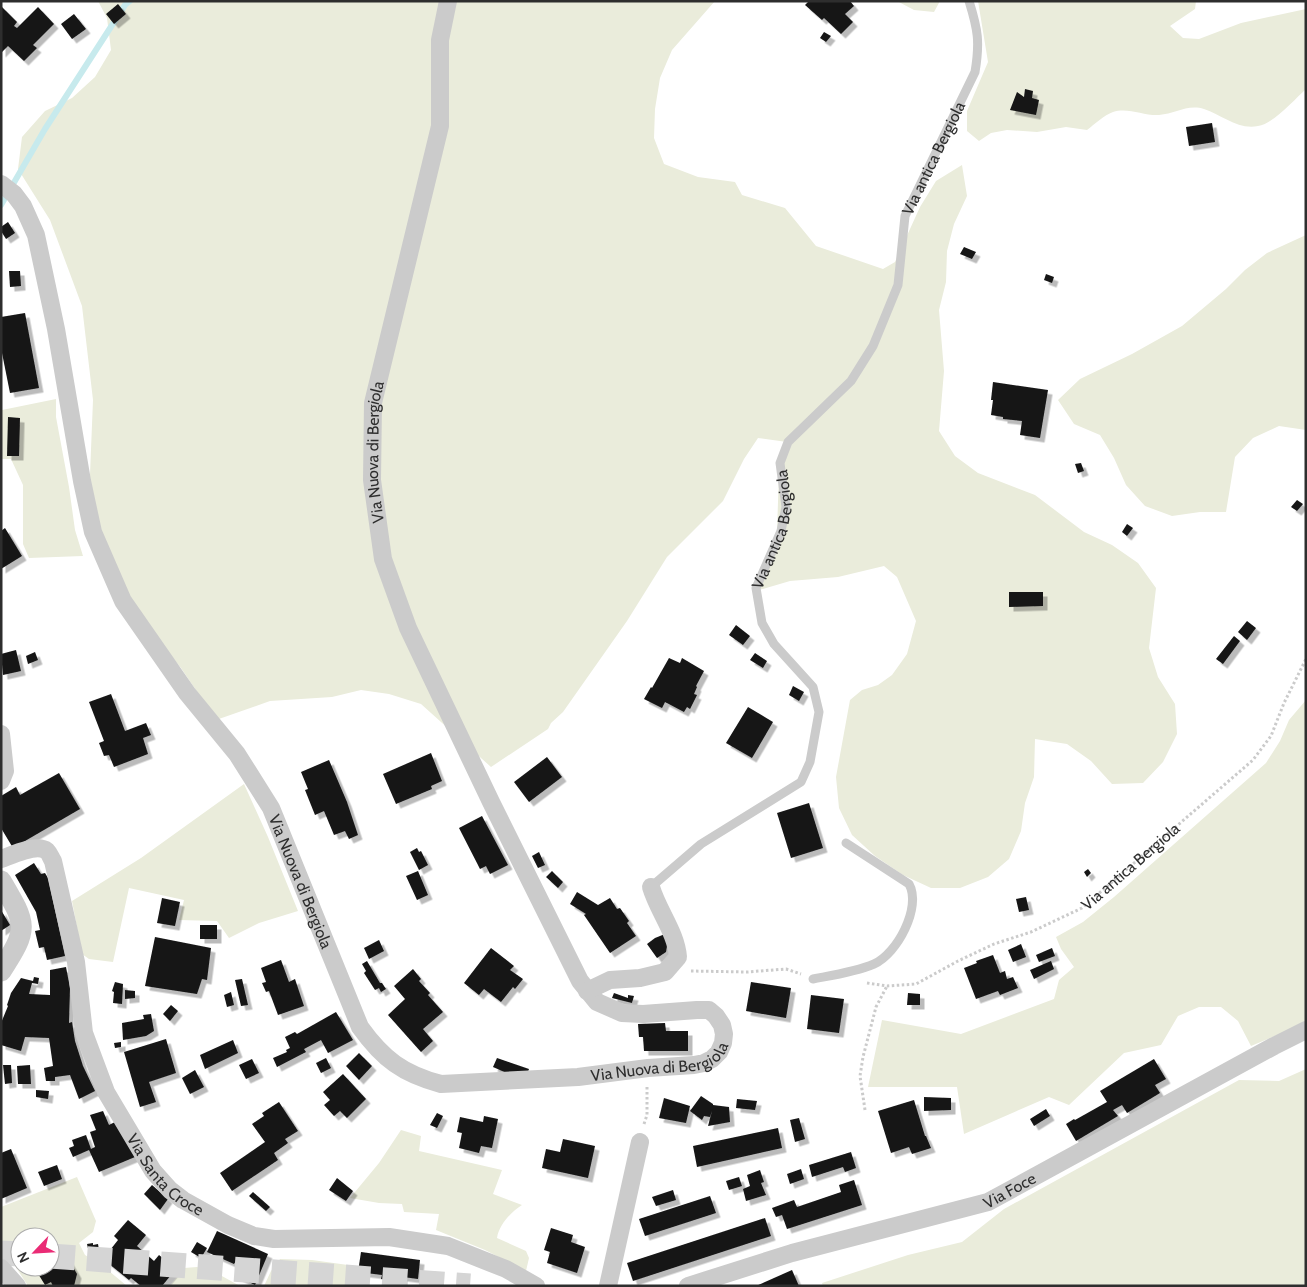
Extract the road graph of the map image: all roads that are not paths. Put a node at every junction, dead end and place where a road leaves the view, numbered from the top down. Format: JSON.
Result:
{"nodes":[{"id":1,"x":448,"y":1,"type":"edge"},
{"id":2,"x":969,"y":1,"type":"edge"},
{"id":3,"x":1,"y":184,"type":"edge"},
{"id":4,"x":1,"y":734,"type":"edge"},
{"id":5,"x":1,"y":780,"type":"edge"},
{"id":6,"x":846,"y":843,"type":"dead end"},
{"id":7,"x":1,"y":859,"type":"edge"},
{"id":8,"x":1,"y":881,"type":"edge"},
{"id":9,"x":651,"y":886,"type":"joint"},
{"id":10,"x":1,"y":971,"type":"edge"},
{"id":11,"x":814,"y":979,"type":"road end"},
{"id":12,"x":587,"y":991,"type":"junction"},
{"id":13,"x":1306,"y":1030,"type":"edge"},
{"id":14,"x":640,"y":1142,"type":"road end"},
{"id":15,"x":1,"y":1268,"type":"edge"},
{"id":16,"x":17,"y":1286,"type":"edge"},
{"id":17,"x":536,"y":1286,"type":"edge"},
{"id":18,"x":608,"y":1286,"type":"edge"},
{"id":19,"x":688,"y":1286,"type":"edge"}],
"edges":[{"from":1,"to":12,"type":"street","name":"Via Nuova di Bergiola"},
{"from":2,"to":9,"type":"lane","name":"Via antica Bergiola"},
{"from":3,"to":12,"type":"street","name":"Via Nuova di Bergiola"},
{"from":4,"to":5,"type":"street"},
{"from":6,"to":11,"type":"lane"},
{"from":7,"to":17,"type":"street","name":"Via Santa Croce"},
{"from":8,"to":10,"type":"street"},
{"from":9,"to":12,"type":"street","name":"Via antica Bergiola"},
{"from":13,"to":19,"type":"street","name":"Via Foce"},
{"from":14,"to":18,"type":"street"},
{"from":15,"to":16,"type":"street"}]}
